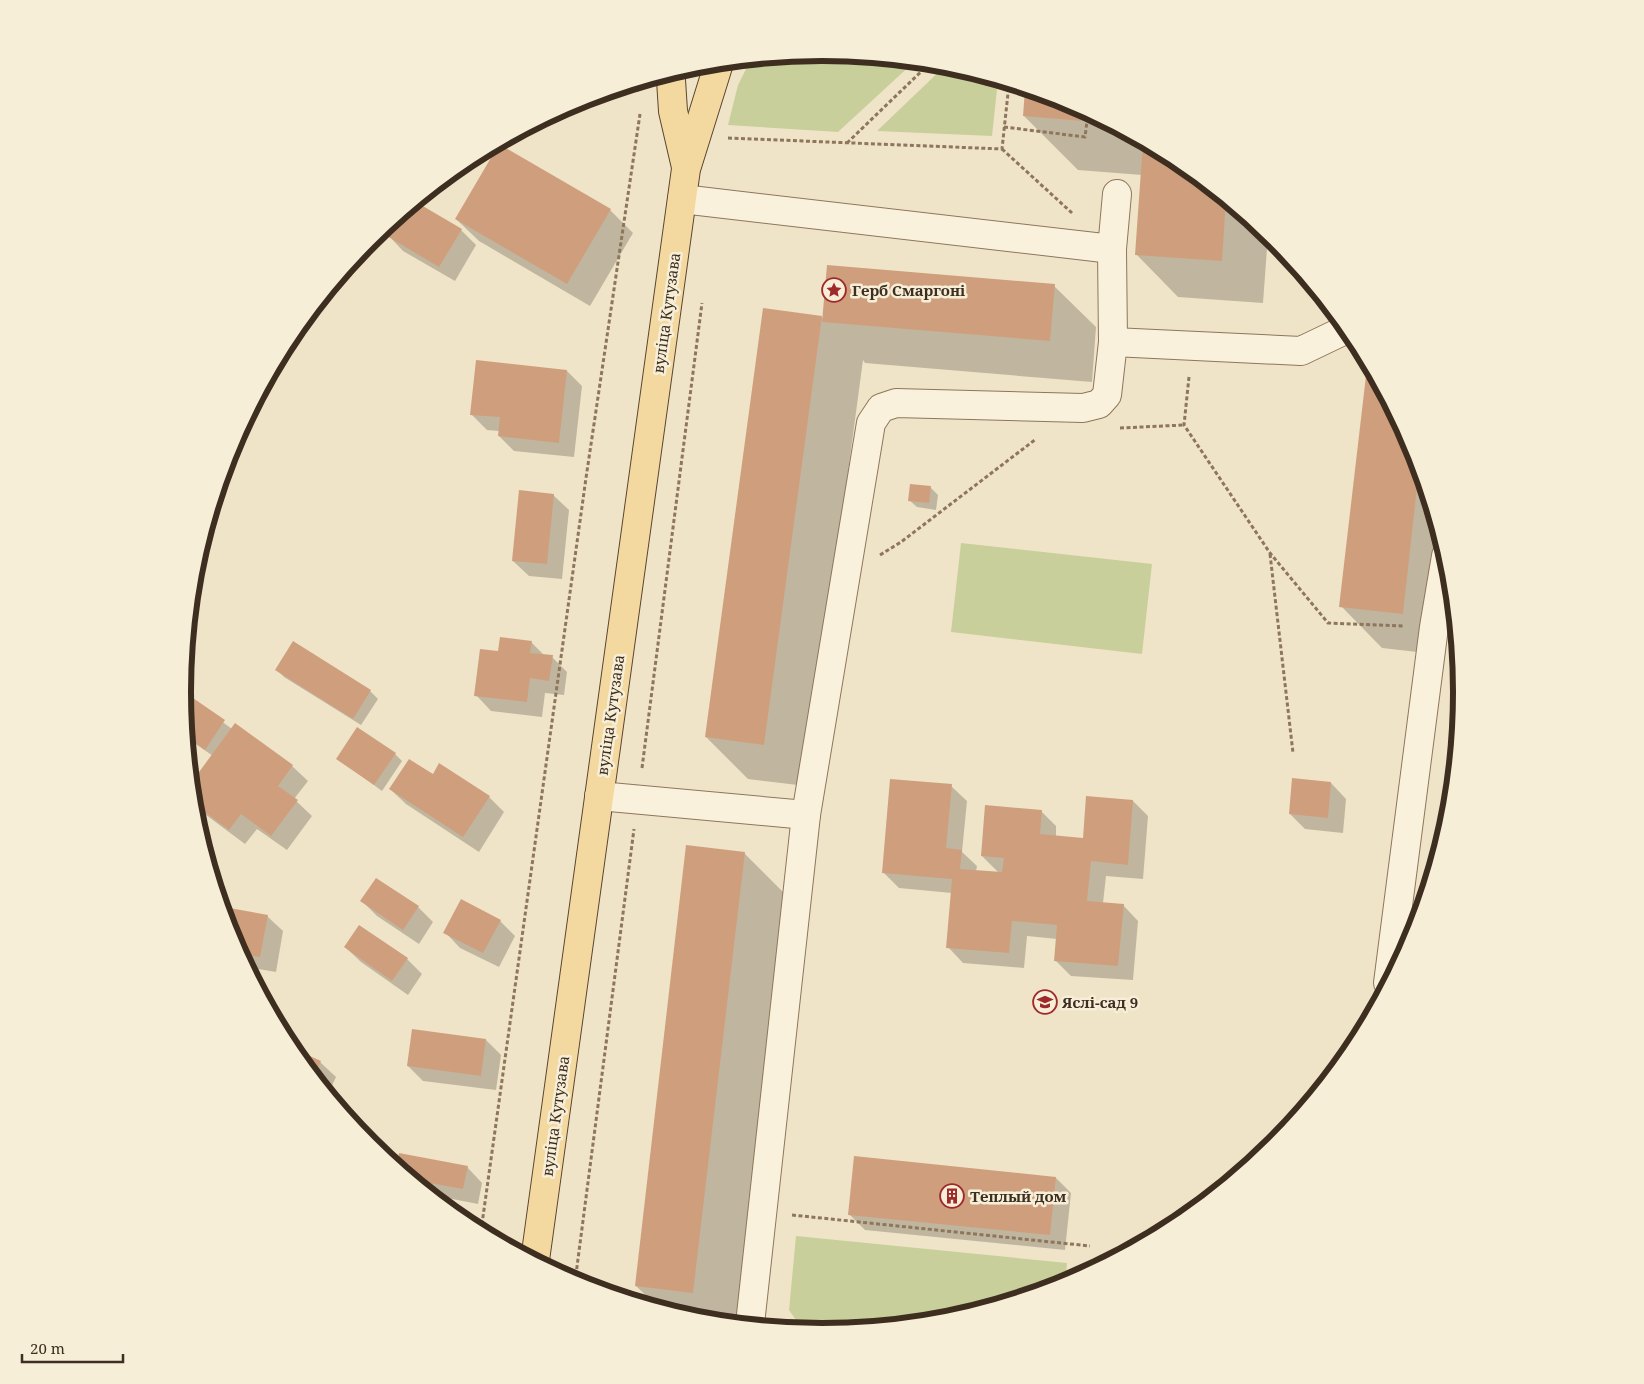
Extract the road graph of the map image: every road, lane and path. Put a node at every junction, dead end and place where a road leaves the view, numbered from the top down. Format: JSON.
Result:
{"nodes":[{"id":1,"x":717,"y":70,"type":"edge"},
{"id":2,"x":923,"y":70,"type":"edge"},
{"id":3,"x":671,"y":80,"type":"edge"},
{"id":4,"x":1008,"y":90,"type":"edge"},
{"id":5,"x":640,"y":113,"type":"dead end"},
{"id":6,"x":1087,"y":121,"type":"dead end"},
{"id":7,"x":1004,"y":127,"type":"junction"},
{"id":8,"x":723,"y":138,"type":"dead end"},
{"id":9,"x":847,"y":143,"type":"junction"},
{"id":10,"x":1002,"y":149,"type":"junction"},
{"id":11,"x":686,"y":169,"type":"junction"},
{"id":12,"x":1117,"y":194,"type":"dead end"},
{"id":13,"x":682,"y":199,"type":"junction"},
{"id":14,"x":1076,"y":216,"type":"dead end"},
{"id":15,"x":1112,"y":249,"type":"junction"},
{"id":16,"x":702,"y":300,"type":"dead end"},
{"id":17,"x":1339,"y":333,"type":"edge"},
{"id":18,"x":1113,"y":342,"type":"junction"},
{"id":19,"x":1192,"y":346,"type":"junction"},
{"id":20,"x":1184,"y":425,"type":"junction"},
{"id":21,"x":1114,"y":428,"type":"dead end"},
{"id":22,"x":1037,"y":438,"type":"dead end"},
{"id":23,"x":1270,"y":553,"type":"junction"},
{"id":24,"x":846,"y":576,"type":"junction"},
{"id":25,"x":1445,"y":599,"type":"edge"},
{"id":26,"x":1445,"y":627,"type":"edge"},
{"id":27,"x":1293,"y":753,"type":"dead end"},
{"id":28,"x":599,"y":796,"type":"junction"},
{"id":29,"x":638,"y":799,"type":"junction"},
{"id":30,"x":806,"y":815,"type":"junction"},
{"id":31,"x":1391,"y":964,"type":"edge"},
{"id":32,"x":762,"y":1212,"type":"junction"},
{"id":33,"x":481,"y":1222,"type":"edge"},
{"id":34,"x":1090,"y":1246,"type":"dead end"},
{"id":35,"x":536,"y":1254,"type":"edge"},
{"id":36,"x":576,"y":1273,"type":"edge"},
{"id":37,"x":751,"y":1318,"type":"edge"}],
"edges":[{"from":1,"to":11,"type":"main road","name":"вуліца Кутузава"},
{"from":2,"to":9,"type":"path"},
{"from":3,"to":11,"type":"main road","name":"вуліца Кутузава"},
{"from":4,"to":7,"type":"path"},
{"from":5,"to":33,"type":"path"},
{"from":6,"to":7,"type":"path"},
{"from":7,"to":10,"type":"path"},
{"from":8,"to":9,"type":"path"},
{"from":9,"to":10,"type":"path"},
{"from":10,"to":14,"type":"path"},
{"from":11,"to":13,"type":"main road","name":"вуліца Кутузава"},
{"from":12,"to":15,"type":"lane"},
{"from":13,"to":15,"type":"lane"},
{"from":13,"to":28,"type":"main road","name":"вуліца Кутузава"},
{"from":15,"to":18,"type":"lane"},
{"from":16,"to":29,"type":"path"},
{"from":17,"to":19,"type":"lane"},
{"from":18,"to":19,"type":"lane"},
{"from":18,"to":24,"type":"lane"},
{"from":19,"to":20,"type":"path"},
{"from":20,"to":21,"type":"path"},
{"from":20,"to":23,"type":"path"},
{"from":22,"to":24,"type":"path"},
{"from":23,"to":26,"type":"path"},
{"from":23,"to":27,"type":"path"},
{"from":24,"to":30,"type":"lane"},
{"from":25,"to":26,"type":"lane"},
{"from":26,"to":31,"type":"lane"},
{"from":28,"to":29,"type":"lane"},
{"from":28,"to":35,"type":"main road","name":"вуліца Кутузава"},
{"from":29,"to":30,"type":"lane"},
{"from":29,"to":36,"type":"path"},
{"from":30,"to":32,"type":"lane"},
{"from":32,"to":34,"type":"path"},
{"from":32,"to":37,"type":"lane"}]}
